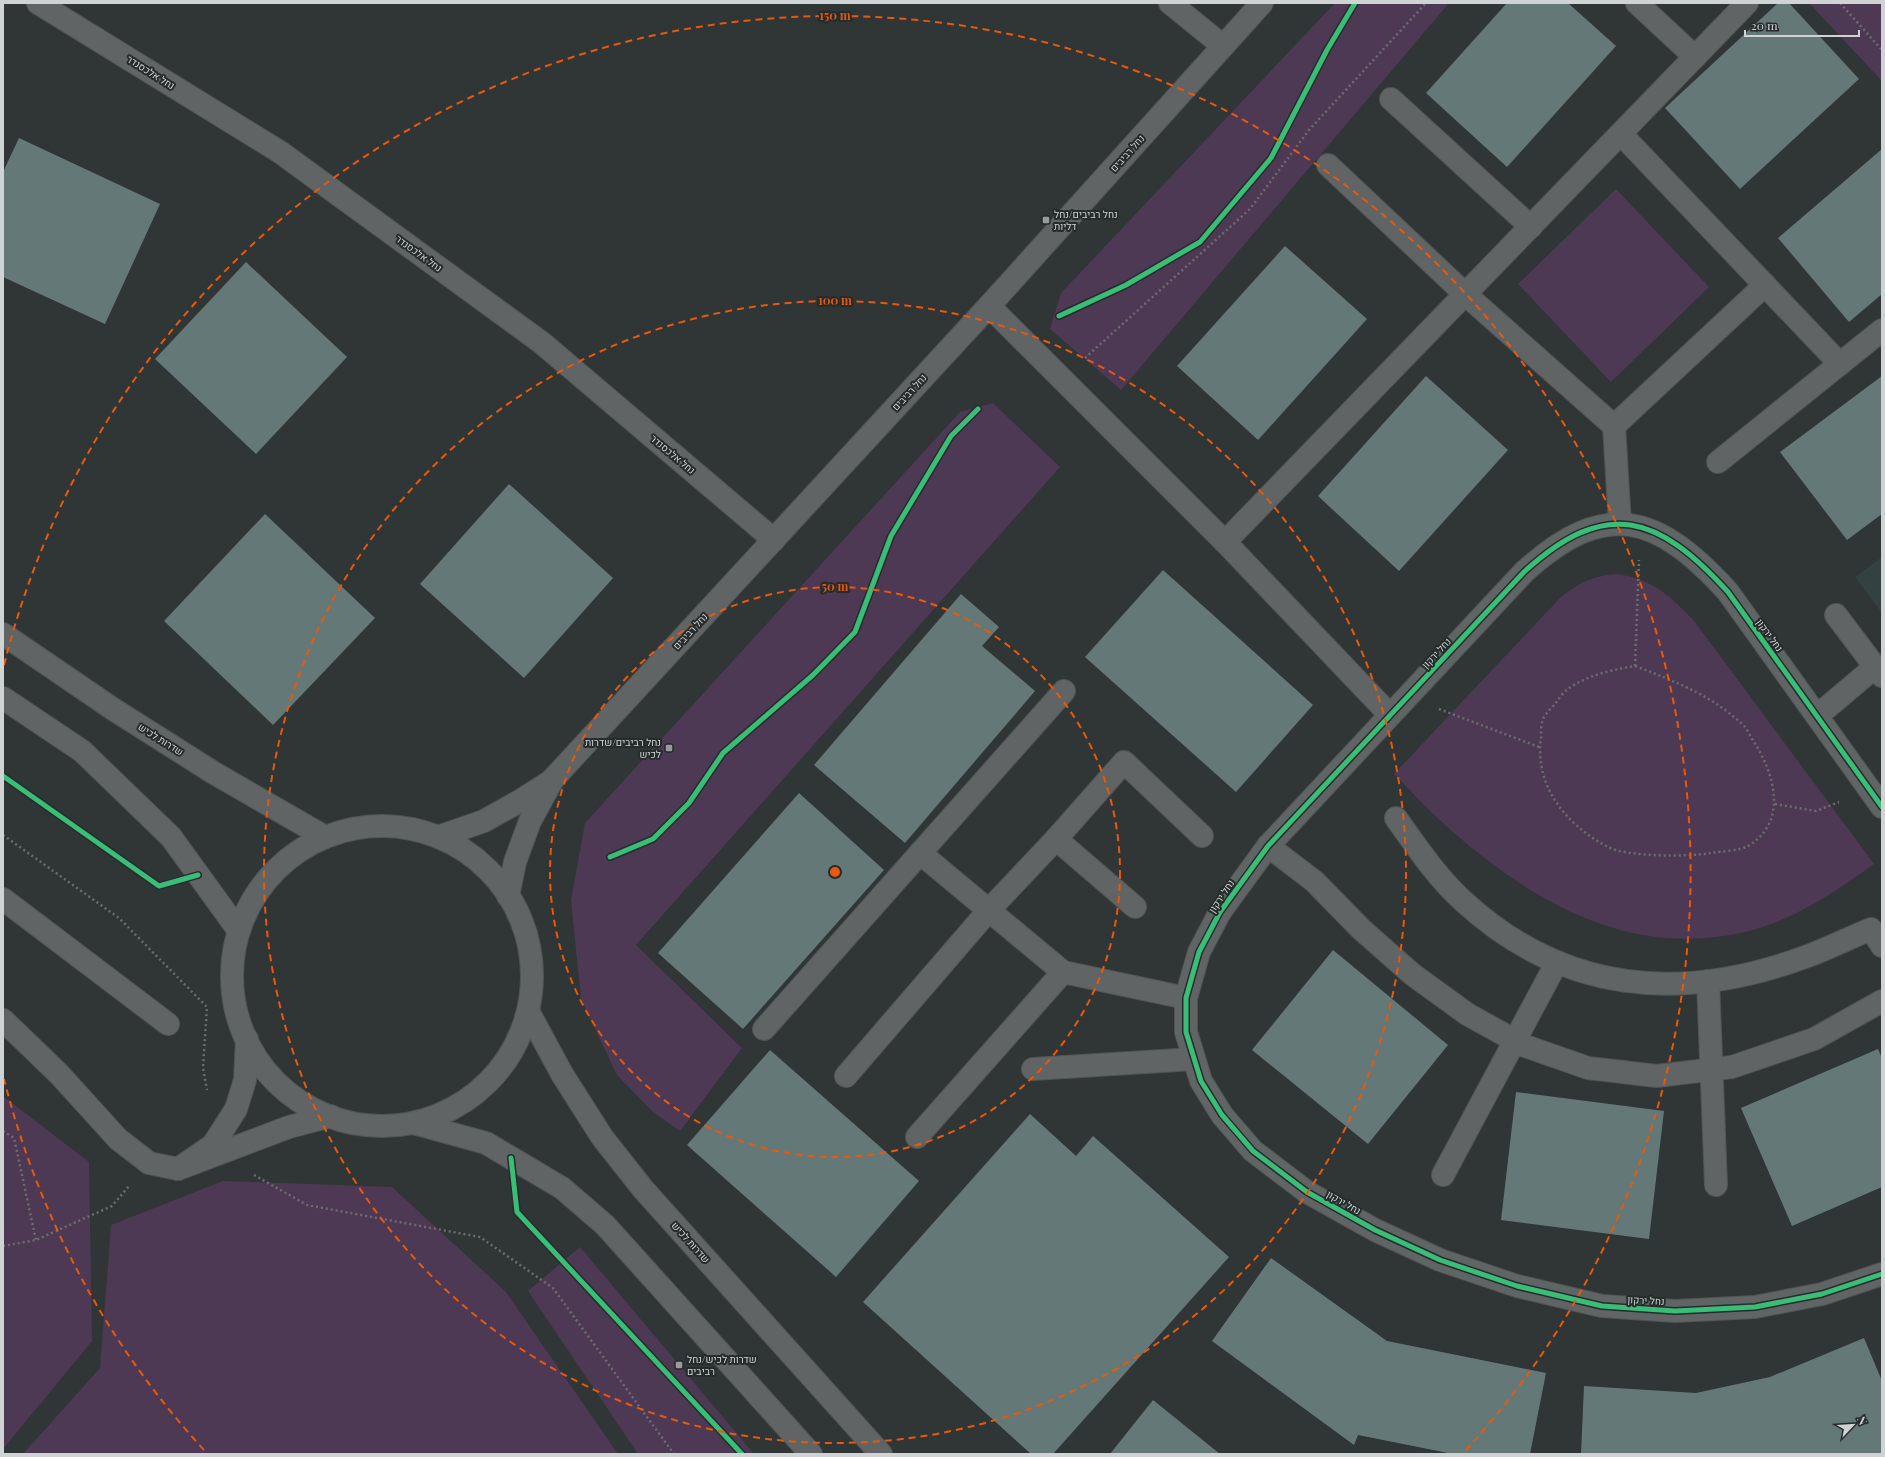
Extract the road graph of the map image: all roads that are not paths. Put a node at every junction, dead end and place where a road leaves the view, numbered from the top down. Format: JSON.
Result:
{"nodes":[{"id":1,"x":38,"y":3,"type":"edge"},
{"id":2,"x":1170,"y":3,"type":"edge"},
{"id":3,"x":1262,"y":3,"type":"edge"},
{"id":4,"x":1637,"y":3,"type":"edge"},
{"id":5,"x":1747,"y":3,"type":"edge"},
{"id":6,"x":1223,"y":46,"type":"junction"},
{"id":7,"x":1695,"y":57,"type":"junction"},
{"id":8,"x":1391,"y":99,"type":"dead end"},
{"id":9,"x":1621,"y":134,"type":"junction"},
{"id":10,"x":1328,"y":165,"type":"dead end"},
{"id":11,"x":1531,"y":227,"type":"junction"},
{"id":12,"x":1765,"y":285,"type":"junction"},
{"id":13,"x":1465,"y":294,"type":"junction"},
{"id":14,"x":989,"y":306,"type":"junction"},
{"id":15,"x":1882,"y":330,"type":"edge"},
{"id":16,"x":1840,"y":364,"type":"junction"},
{"id":17,"x":1614,"y":426,"type":"junction"},
{"id":18,"x":1718,"y":462,"type":"dead end"},
{"id":19,"x":1630,"y":525,"type":"junction"},
{"id":20,"x":774,"y":540,"type":"junction"},
{"id":21,"x":1225,"y":542,"type":"junction"},
{"id":22,"x":1836,"y":615,"type":"dead end"},
{"id":23,"x":3,"y":634,"type":"edge"},
{"id":24,"x":1878,"y":672,"type":"edge"},
{"id":25,"x":1064,"y":692,"type":"dead end"},
{"id":26,"x":3,"y":698,"type":"edge"},
{"id":27,"x":1390,"y":715,"type":"junction"},
{"id":28,"x":1817,"y":716,"type":"junction"},
{"id":29,"x":554,"y":779,"type":"junction"},
{"id":30,"x":1882,"y":807,"type":"edge"},
{"id":31,"x":1396,"y":818,"type":"dead end"},
{"id":32,"x":1202,"y":836,"type":"dead end"},
{"id":33,"x":325,"y":837,"type":"junction"},
{"id":34,"x":438,"y":837,"type":"junction"},
{"id":35,"x":1056,"y":839,"type":"junction"},
{"id":36,"x":1268,"y":846,"type":"junction"},
{"id":37,"x":920,"y":853,"type":"junction"},
{"id":38,"x":508,"y":896,"type":"junction"},
{"id":39,"x":3,"y":899,"type":"edge"},
{"id":40,"x":1135,"y":907,"type":"dead end"},
{"id":41,"x":989,"y":910,"type":"junction"},
{"id":42,"x":239,"y":931,"type":"junction"},
{"id":43,"x":1882,"y":946,"type":"edge"},
{"id":44,"x":1556,"y":962,"type":"junction"},
{"id":45,"x":1063,"y":972,"type":"junction"},
{"id":46,"x":1708,"y":981,"type":"junction"},
{"id":47,"x":1186,"y":998,"type":"junction"},
{"id":48,"x":1882,"y":1001,"type":"edge"},
{"id":49,"x":528,"y":1011,"type":"junction"},
{"id":50,"x":3,"y":1020,"type":"edge"},
{"id":51,"x":168,"y":1024,"type":"dead end"},
{"id":52,"x":764,"y":1029,"type":"dead end"},
{"id":53,"x":247,"y":1040,"type":"junction"},
{"id":54,"x":1514,"y":1041,"type":"junction"},
{"id":55,"x":1194,"y":1059,"type":"junction"},
{"id":56,"x":1033,"y":1069,"type":"dead end"},
{"id":57,"x":1711,"y":1070,"type":"junction"},
{"id":58,"x":846,"y":1076,"type":"dead end"},
{"id":59,"x":332,"y":1116,"type":"junction"},
{"id":60,"x":414,"y":1123,"type":"junction"},
{"id":61,"x":917,"y":1137,"type":"dead end"},
{"id":62,"x":178,"y":1169,"type":"junction"},
{"id":63,"x":1443,"y":1175,"type":"dead end"},
{"id":64,"x":1716,"y":1185,"type":"dead end"},
{"id":65,"x":1882,"y":1274,"type":"edge"},
{"id":66,"x":811,"y":1454,"type":"edge"},
{"id":67,"x":881,"y":1454,"type":"edge"}],
"edges":[{"from":1,"to":20,"type":"street","name":"נחל אלכסנדר"},
{"from":2,"to":6,"type":"street"},
{"from":3,"to":6,"type":"street","name":"נחל רביבים"},
{"from":4,"to":7,"type":"street"},
{"from":5,"to":7,"type":"street"},
{"from":6,"to":14,"type":"street","name":"נחל רביבים"},
{"from":7,"to":9,"type":"street"},
{"from":8,"to":11,"type":"street"},
{"from":9,"to":11,"type":"street"},
{"from":9,"to":12,"type":"street"},
{"from":10,"to":13,"type":"street"},
{"from":11,"to":13,"type":"street"},
{"from":12,"to":16,"type":"street"},
{"from":12,"to":17,"type":"street"},
{"from":13,"to":17,"type":"street"},
{"from":13,"to":21,"type":"street"},
{"from":14,"to":20,"type":"street","name":"נחל רביבים"},
{"from":14,"to":21,"type":"street"},
{"from":15,"to":16,"type":"street"},
{"from":16,"to":18,"type":"street"},
{"from":17,"to":19,"type":"street"},
{"from":19,"to":27,"type":"street","name":"נחל ירקון"},
{"from":19,"to":28,"type":"street","name":"נחל ירקון"},
{"from":20,"to":29,"type":"street","name":"נחל רביבים"},
{"from":21,"to":27,"type":"street"},
{"from":22,"to":24,"type":"street"},
{"from":23,"to":33,"type":"street","name":"שדרות לכיש"},
{"from":24,"to":28,"type":"street"},
{"from":25,"to":37,"type":"street"},
{"from":26,"to":42,"type":"street"},
{"from":27,"to":36,"type":"street","name":"נחל ירקון"},
{"from":28,"to":30,"type":"street","name":"נחל ירקון"},
{"from":29,"to":34,"type":"street","name":"נחל רביבים"},
{"from":29,"to":38,"type":"street","name":"נחל רביבים"},
{"from":31,"to":44,"type":"street"},
{"from":32,"to":35,"type":"street"},
{"from":33,"to":34,"type":"street"},
{"from":33,"to":42,"type":"street"},
{"from":34,"to":38,"type":"street"},
{"from":35,"to":40,"type":"street"},
{"from":35,"to":41,"type":"street"},
{"from":36,"to":47,"type":"street","name":"נחל ירקון"},
{"from":36,"to":54,"type":"street"},
{"from":37,"to":41,"type":"street"},
{"from":37,"to":52,"type":"street"},
{"from":38,"to":49,"type":"street"},
{"from":39,"to":51,"type":"street"},
{"from":41,"to":45,"type":"street"},
{"from":41,"to":58,"type":"street"},
{"from":42,"to":53,"type":"street"},
{"from":43,"to":46,"type":"street"},
{"from":44,"to":46,"type":"street"},
{"from":44,"to":54,"type":"street"},
{"from":45,"to":47,"type":"street"},
{"from":45,"to":61,"type":"street"},
{"from":46,"to":57,"type":"street"},
{"from":47,"to":55,"type":"street","name":"נחל ירקון"},
{"from":48,"to":57,"type":"street"},
{"from":49,"to":60,"type":"street"},
{"from":49,"to":67,"type":"street","name":"שדרות לכיש"},
{"from":50,"to":62,"type":"street"},
{"from":53,"to":59,"type":"street"},
{"from":53,"to":62,"type":"street"},
{"from":54,"to":57,"type":"street"},
{"from":54,"to":63,"type":"street"},
{"from":55,"to":56,"type":"street"},
{"from":55,"to":65,"type":"street","name":"נחל ירקון"},
{"from":57,"to":64,"type":"street"},
{"from":59,"to":60,"type":"street"},
{"from":59,"to":62,"type":"street"},
{"from":60,"to":66,"type":"street"}]}
